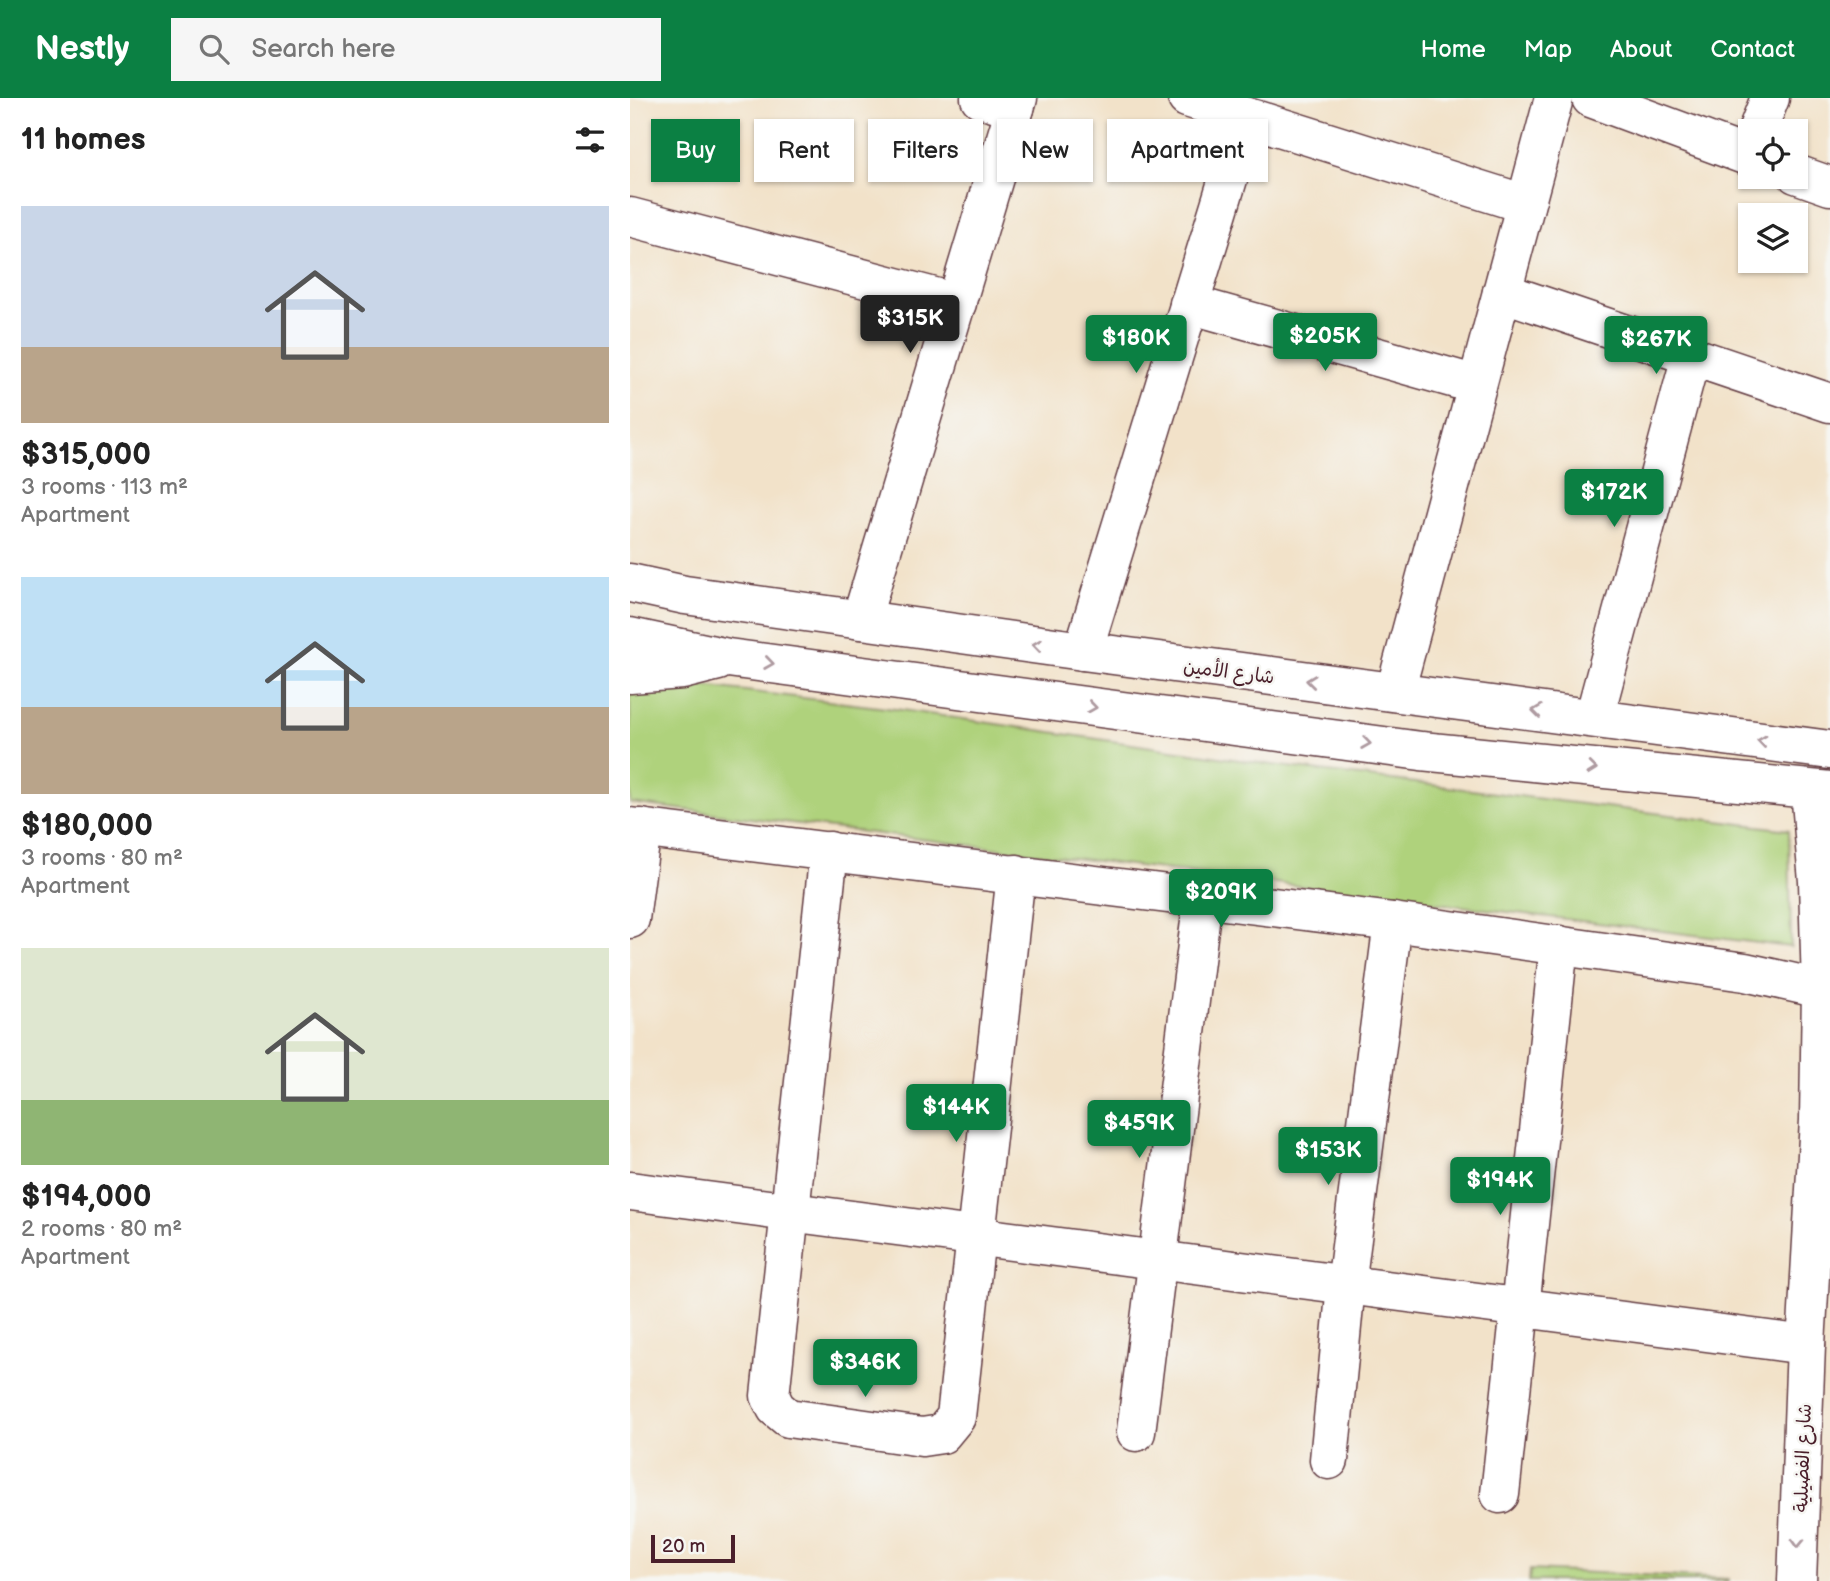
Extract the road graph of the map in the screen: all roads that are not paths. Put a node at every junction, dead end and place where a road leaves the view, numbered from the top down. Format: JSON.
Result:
{"nodes":[{"id":1,"x":1187,"y":98,"type":"edge"},
{"id":2,"x":1554,"y":98,"type":"edge"},
{"id":3,"x":1591,"y":98,"type":"edge"},
{"id":4,"x":1770,"y":98,"type":"edge"},
{"id":5,"x":1004,"y":101,"type":"edge"},
{"id":6,"x":1247,"y":117,"type":"junction"},
{"id":7,"x":1762,"y":119,"type":"edge"},
{"id":8,"x":1738,"y":145,"type":"edge"},
{"id":9,"x":1808,"y":178,"type":"edge"},
{"id":10,"x":1830,"y":186,"type":"edge"},
{"id":11,"x":1525,"y":204,"type":"junction"},
{"id":12,"x":630,"y":217,"type":"edge"},
{"id":13,"x":1502,"y":292,"type":"junction"},
{"id":14,"x":957,"y":303,"type":"junction"},
{"id":15,"x":1189,"y":304,"type":"junction"},
{"id":16,"x":1691,"y":356,"type":"junction"},
{"id":17,"x":1477,"y":386,"type":"junction"},
{"id":18,"x":1830,"y":403,"type":"edge"},
{"id":19,"x":630,"y":583,"type":"edge"},
{"id":20,"x":862,"y":620,"type":"junction"},
{"id":21,"x":630,"y":637,"type":"edge"},
{"id":22,"x":1083,"y":652,"type":"junction"},
{"id":23,"x":728,"y":658,"type":"junction"},
{"id":24,"x":630,"y":674,"type":"edge"},
{"id":25,"x":1395,"y":692,"type":"junction"},
{"id":26,"x":1594,"y":718,"type":"junction"},
{"id":27,"x":1830,"y":750,"type":"edge"},
{"id":28,"x":1820,"y":790,"type":"edge"},
{"id":29,"x":636,"y":828,"type":"edge"},
{"id":30,"x":829,"y":851,"type":"junction"},
{"id":31,"x":1016,"y":874,"type":"junction"},
{"id":32,"x":1203,"y":897,"type":"junction"},
{"id":33,"x":630,"y":919,"type":"edge"},
{"id":34,"x":1393,"y":922,"type":"junction"},
{"id":35,"x":1559,"y":945,"type":"junction"},
{"id":36,"x":1821,"y":989,"type":"junction"},
{"id":37,"x":630,"y":1191,"type":"edge"},
{"id":38,"x":789,"y":1212,"type":"junction"},
{"id":39,"x":975,"y":1237,"type":"junction"},
{"id":40,"x":1156,"y":1260,"type":"junction"},
{"id":41,"x":1346,"y":1285,"type":"junction"},
{"id":42,"x":1520,"y":1308,"type":"junction"},
{"id":43,"x":1806,"y":1345,"type":"junction"},
{"id":44,"x":1136,"y":1432,"type":"dead end"},
{"id":45,"x":1329,"y":1460,"type":"dead end"},
{"id":46,"x":1500,"y":1494,"type":"dead end"},
{"id":47,"x":1797,"y":1581,"type":"edge"}],
"edges":[{"from":1,"to":6,"type":"street"},
{"from":2,"to":11,"type":"street"},
{"from":3,"to":8,"type":"street"},
{"from":4,"to":7,"type":"street"},
{"from":5,"to":14,"type":"street"},
{"from":6,"to":11,"type":"street"},
{"from":6,"to":15,"type":"street"},
{"from":9,"to":10,"type":"street"},
{"from":11,"to":13,"type":"street"},
{"from":12,"to":14,"type":"street"},
{"from":13,"to":16,"type":"street"},
{"from":13,"to":17,"type":"street"},
{"from":14,"to":20,"type":"street"},
{"from":15,"to":17,"type":"street"},
{"from":15,"to":22,"type":"street"},
{"from":16,"to":18,"type":"street"},
{"from":16,"to":26,"type":"street"},
{"from":17,"to":25,"type":"street"},
{"from":19,"to":20,"type":"street","name":"شارع الأمين"},
{"from":22,"to":20,"type":"street","name":"شارع الأمين","one_way":true},
{"from":21,"to":23,"type":"street"},
{"from":25,"to":22,"type":"street","name":"شارع الأمين","one_way":true},
{"from":23,"to":24,"type":"street"},
{"from":23,"to":28,"type":"street","one_way":true},
{"from":26,"to":25,"type":"street","name":"شارع الأمين","one_way":true},
{"from":27,"to":26,"type":"street","name":"شارع الأمين","one_way":true},
{"from":28,"to":36,"type":"street","name":"شارع الفضيلية"},
{"from":29,"to":30,"type":"street"},
{"from":29,"to":33,"type":"street"},
{"from":30,"to":31,"type":"street"},
{"from":30,"to":38,"type":"street"},
{"from":31,"to":32,"type":"street"},
{"from":31,"to":39,"type":"street"},
{"from":32,"to":34,"type":"street"},
{"from":32,"to":40,"type":"street"},
{"from":34,"to":35,"type":"street"},
{"from":34,"to":41,"type":"street"},
{"from":35,"to":36,"type":"street"},
{"from":35,"to":42,"type":"street"},
{"from":36,"to":43,"type":"street","name":"شارع الفضيلية"},
{"from":37,"to":38,"type":"street"},
{"from":38,"to":39,"type":"street"},
{"from":38,"to":39,"type":"street"},
{"from":39,"to":40,"type":"street"},
{"from":40,"to":41,"type":"street"},
{"from":40,"to":44,"type":"street"},
{"from":41,"to":42,"type":"street"},
{"from":41,"to":45,"type":"street"},
{"from":42,"to":43,"type":"street"},
{"from":42,"to":46,"type":"street"},
{"from":43,"to":47,"type":"street","name":"شارع الفضيلية","one_way":true}]}
